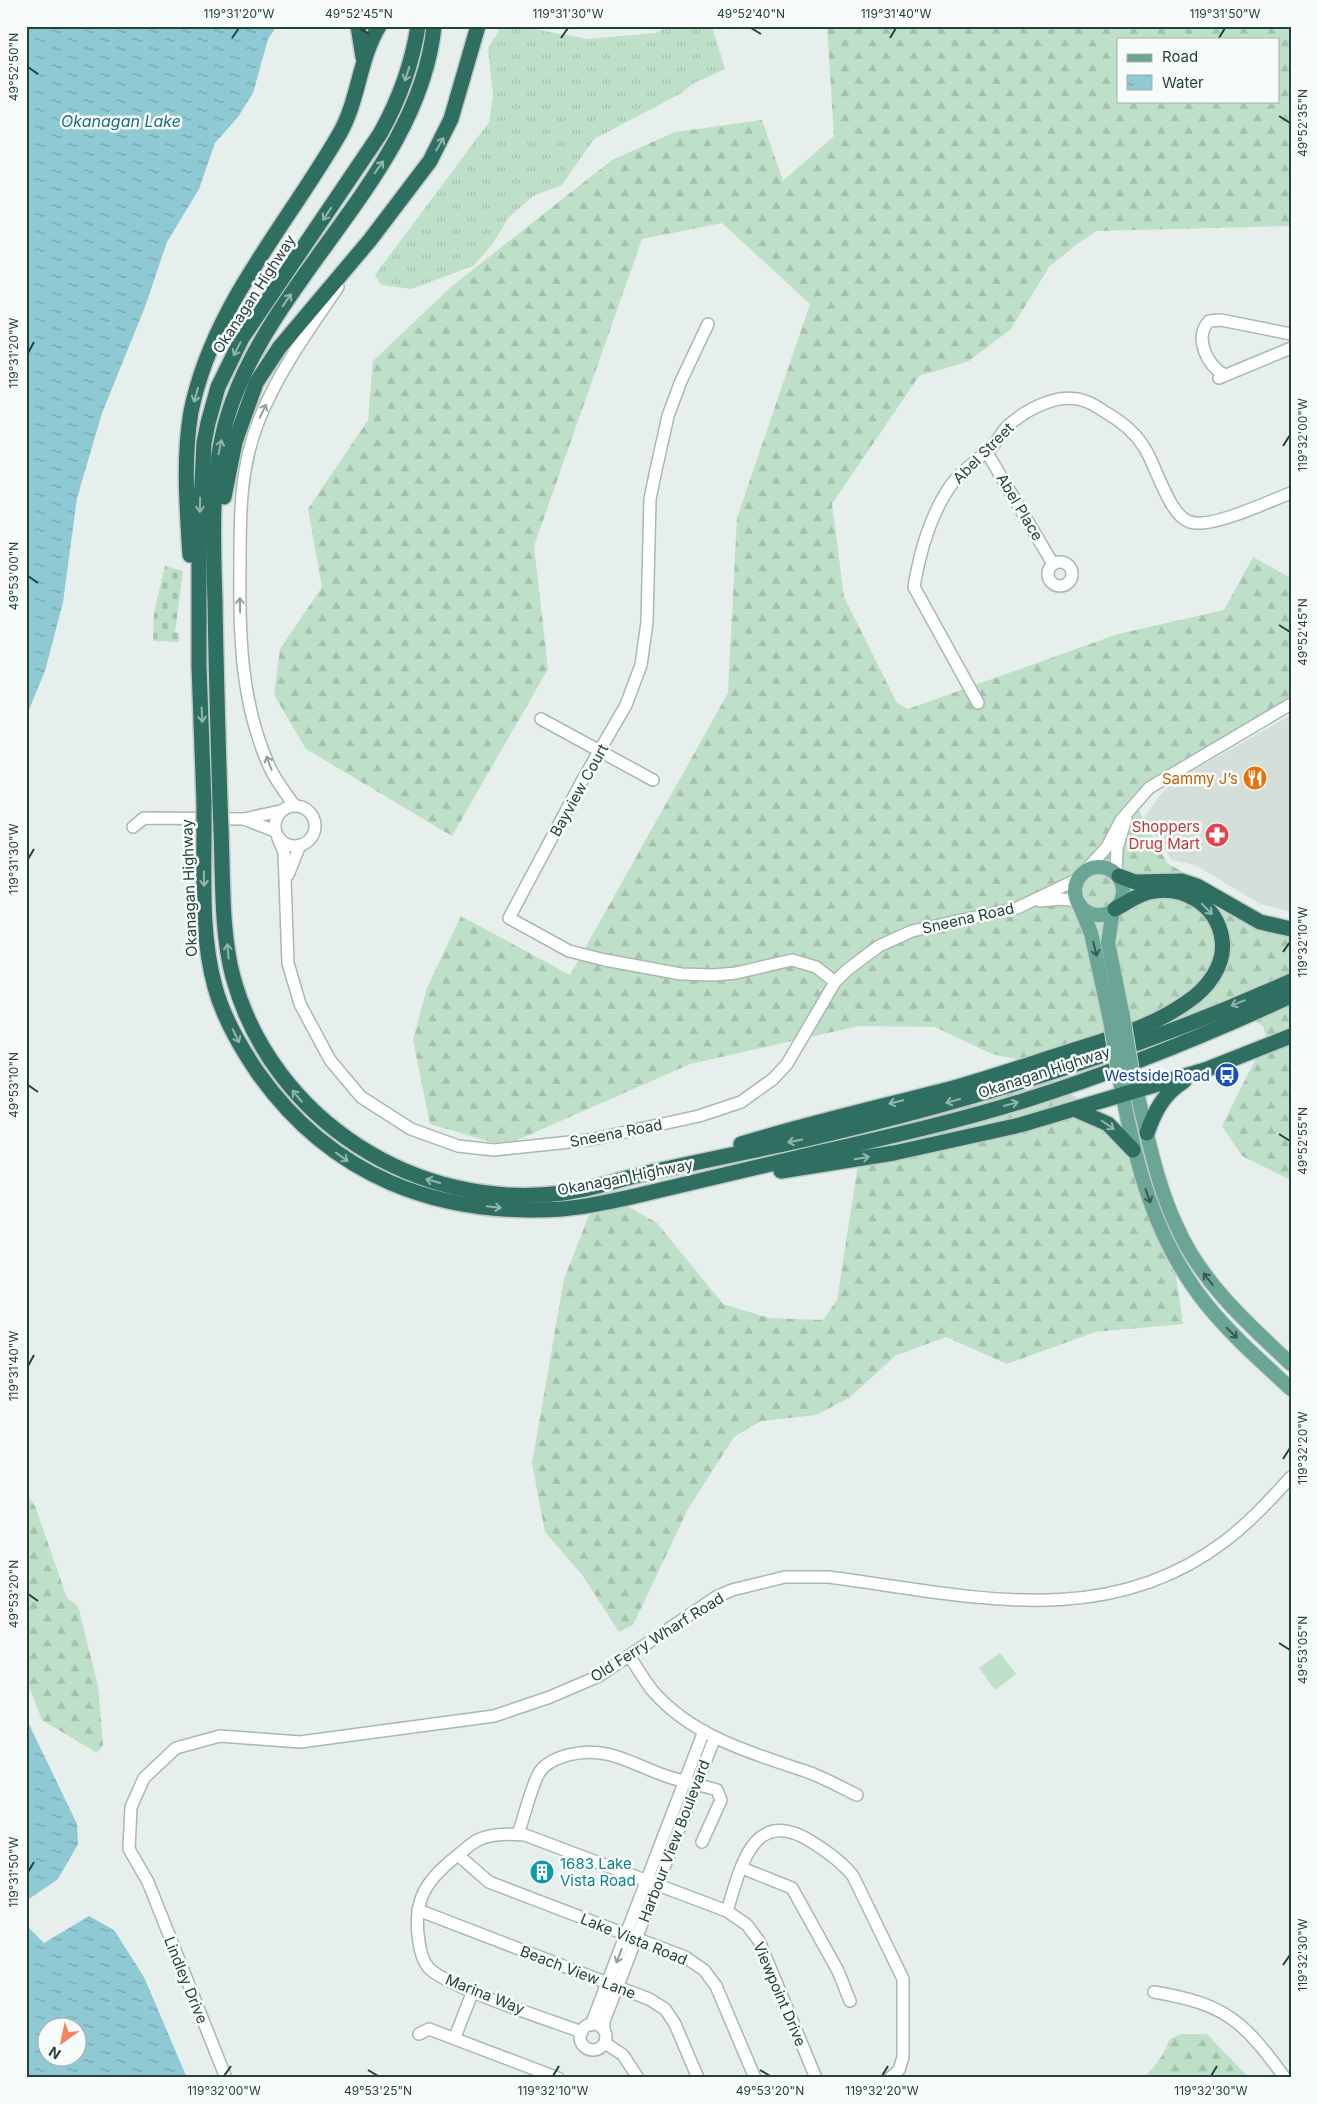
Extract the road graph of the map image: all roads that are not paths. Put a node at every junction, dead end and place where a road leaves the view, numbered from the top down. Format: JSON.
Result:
{"nodes":[{"id":1,"x":358,"y":26,"type":"edge"},
{"id":2,"x":365,"y":26,"type":"edge"},
{"id":3,"x":374,"y":26,"type":"edge"},
{"id":4,"x":379,"y":26,"type":"edge"},
{"id":5,"x":418,"y":26,"type":"edge"},
{"id":6,"x":434,"y":26,"type":"edge"},
{"id":7,"x":478,"y":26,"type":"edge"},
{"id":8,"x":363,"y":63,"type":"junction"},
{"id":9,"x":370,"y":240,"type":"junction"},
{"id":10,"x":708,"y":324,"type":"dead end"},
{"id":11,"x":1291,"y":334,"type":"edge"},
{"id":12,"x":1291,"y":348,"type":"edge"},
{"id":13,"x":986,"y":451,"type":"junction"},
{"id":14,"x":1291,"y":492,"type":"edge"},
{"id":15,"x":1054,"y":564,"type":"dead end"},
{"id":16,"x":199,"y":666,"type":"junction"},
{"id":17,"x":216,"y":670,"type":"junction"},
{"id":18,"x":978,"y":703,"type":"dead end"},
{"id":19,"x":1291,"y":704,"type":"edge"},
{"id":20,"x":541,"y":718,"type":"dead end"},
{"id":21,"x":600,"y":751,"type":"junction"},
{"id":22,"x":653,"y":780,"type":"dead end"},
{"id":23,"x":294,"y":805,"type":"junction"},
{"id":24,"x":1129,"y":810,"type":"junction"},
{"id":25,"x":280,"y":811,"type":"junction"},
{"id":26,"x":244,"y":819,"type":"junction"},
{"id":27,"x":133,"y":827,"type":"dead end"},
{"id":28,"x":276,"y":834,"type":"junction"},
{"id":29,"x":300,"y":845,"type":"junction"},
{"id":30,"x":1082,"y":875,"type":"junction"},
{"id":31,"x":1117,"y":875,"type":"junction"},
{"id":32,"x":286,"y":886,"type":"junction"},
{"id":33,"x":1078,"y":902,"type":"junction"},
{"id":34,"x":1031,"y":903,"type":"junction"},
{"id":35,"x":1114,"y":909,"type":"junction"},
{"id":36,"x":1291,"y":929,"type":"edge"},
{"id":37,"x":1291,"y":981,"type":"edge"},
{"id":38,"x":835,"y":982,"type":"junction"},
{"id":39,"x":1291,"y":996,"type":"edge"},
{"id":40,"x":1116,"y":1019,"type":"junction"},
{"id":41,"x":1291,"y":1036,"type":"edge"},
{"id":42,"x":1195,"y":1073,"type":"junction"},
{"id":43,"x":1128,"y":1085,"type":"junction"},
{"id":44,"x":1076,"y":1110,"type":"junction"},
{"id":45,"x":1147,"y":1134,"type":"junction"},
{"id":46,"x":1133,"y":1150,"type":"junction"},
{"id":47,"x":636,"y":1176,"type":"junction"},
{"id":48,"x":641,"y":1195,"type":"junction"},
{"id":49,"x":1291,"y":1364,"type":"edge"},
{"id":50,"x":1291,"y":1389,"type":"edge"},
{"id":51,"x":1291,"y":1477,"type":"edge"},
{"id":52,"x":629,"y":1656,"type":"junction"},
{"id":53,"x":709,"y":1734,"type":"junction"},
{"id":54,"x":691,"y":1782,"type":"junction"},
{"id":55,"x":857,"y":1796,"type":"dead end"},
{"id":56,"x":518,"y":1834,"type":"junction"},
{"id":57,"x":702,"y":1842,"type":"dead end"},
{"id":58,"x":458,"y":1855,"type":"junction"},
{"id":59,"x":742,"y":1868,"type":"junction"},
{"id":60,"x":148,"y":1882,"type":"joint"},
{"id":61,"x":652,"y":1883,"type":"junction"},
{"id":62,"x":418,"y":1910,"type":"junction"},
{"id":63,"x":727,"y":1911,"type":"junction"},
{"id":64,"x":632,"y":1937,"type":"junction"},
{"id":65,"x":613,"y":1985,"type":"junction"},
{"id":66,"x":473,"y":1991,"type":"junction"},
{"id":67,"x":1154,"y":1992,"type":"dead end"},
{"id":68,"x":850,"y":2001,"type":"dead end"},
{"id":69,"x":586,"y":2028,"type":"junction"},
{"id":70,"x":604,"y":2030,"type":"junction"},
{"id":71,"x":419,"y":2034,"type":"dead end"},
{"id":72,"x":455,"y":2037,"type":"junction"},
{"id":73,"x":605,"y":2043,"type":"junction"},
{"id":74,"x":226,"y":2078,"type":"edge"},
{"id":75,"x":558,"y":2078,"type":"edge"},
{"id":76,"x":638,"y":2078,"type":"edge"},
{"id":77,"x":698,"y":2078,"type":"edge"},
{"id":78,"x":755,"y":2078,"type":"edge"},
{"id":79,"x":816,"y":2078,"type":"edge"},
{"id":80,"x":890,"y":2078,"type":"edge"},
{"id":81,"x":1285,"y":2078,"type":"edge"}],
"edges":[{"from":1,"to":8,"type":"highway"},
{"from":2,"to":3,"type":"street"},
{"from":4,"to":8,"type":"highway"},
{"from":5,"to":16,"type":"highway","name":"Okanagan Highway","one_way":true},
{"from":17,"to":6,"type":"highway","name":"Okanagan Highway","one_way":true},
{"from":9,"to":7,"type":"highway","one_way":true},
{"from":8,"to":16,"type":"highway","one_way":true},
{"from":9,"to":17,"type":"highway"},
{"from":23,"to":9,"type":"street","one_way":true},
{"from":10,"to":21,"type":"street","name":"Bayview Court"},
{"from":11,"to":12,"type":"street"},
{"from":13,"to":14,"type":"street","name":"Abel Street"},
{"from":13,"to":15,"type":"street","name":"Abel Place"},
{"from":13,"to":18,"type":"street","name":"Abel Street"},
{"from":16,"to":48,"type":"highway","name":"Okanagan Highway","one_way":true,"bridge":true},
{"from":47,"to":17,"type":"highway","name":"Okanagan Highway","one_way":true,"bridge":true},
{"from":19,"to":24,"type":"street","name":"Sneena Road"},
{"from":20,"to":21,"type":"street"},
{"from":21,"to":22,"type":"street"},
{"from":21,"to":38,"type":"street","name":"Bayview Court"},
{"from":23,"to":25,"type":"street"},
{"from":23,"to":29,"type":"street"},
{"from":24,"to":30,"type":"street","name":"Sneena Road"},
{"from":24,"to":31,"type":"street","name":"Sneena Road"},
{"from":25,"to":26,"type":"street"},
{"from":25,"to":28,"type":"street"},
{"from":26,"to":27,"type":"street"},
{"from":26,"to":28,"type":"street"},
{"from":28,"to":29,"type":"street"},
{"from":28,"to":32,"type":"street","name":"Sneena Road"},
{"from":29,"to":32,"type":"street","name":"Sneena Road"},
{"from":30,"to":31,"type":"main road"},
{"from":30,"to":33,"type":"main road"},
{"from":30,"to":34,"type":"street","name":"Sneena Road"},
{"from":31,"to":35,"type":"main road"},
{"from":31,"to":36,"type":"highway"},
{"from":32,"to":38,"type":"street","name":"Sneena Road"},
{"from":33,"to":34,"type":"street","name":"Sneena Road"},
{"from":33,"to":35,"type":"main road"},
{"from":33,"to":40,"type":"main road","one_way":true},
{"from":34,"to":38,"type":"street","name":"Sneena Road"},
{"from":35,"to":40,"type":"main road"},
{"from":35,"to":47,"type":"highway","one_way":true},
{"from":37,"to":47,"type":"highway","name":"Okanagan Highway","one_way":true},
{"from":48,"to":39,"type":"highway","name":"Okanagan Highway","one_way":true},
{"from":40,"to":43,"type":"main road","bridge":true},
{"from":41,"to":42,"type":"highway"},
{"from":42,"to":43,"type":"highway"},
{"from":42,"to":45,"type":"highway"},
{"from":43,"to":44,"type":"highway"},
{"from":43,"to":45,"type":"main road"},
{"from":43,"to":46,"type":"main road"},
{"from":44,"to":46,"type":"highway","one_way":true},
{"from":48,"to":44,"type":"highway","one_way":true},
{"from":49,"to":45,"type":"main road","one_way":true},
{"from":46,"to":50,"type":"main road","one_way":true},
{"from":51,"to":52,"type":"street","name":"Old Ferry Wharf Road"},
{"from":52,"to":53,"type":"street"},
{"from":52,"to":60,"type":"street","name":"Old Ferry Wharf Road"},
{"from":53,"to":54,"type":"street","name":"Harbour View Boulevard"},
{"from":53,"to":55,"type":"street"},
{"from":54,"to":56,"type":"street"},
{"from":54,"to":57,"type":"street"},
{"from":54,"to":61,"type":"street","name":"Harbour View Boulevard"},
{"from":56,"to":58,"type":"street","name":"Viewpoint Drive"},
{"from":56,"to":61,"type":"street","name":"Viewpoint Drive"},
{"from":58,"to":62,"type":"street","name":"Marina Way"},
{"from":58,"to":64,"type":"street","name":"Lake Vista Road"},
{"from":59,"to":63,"type":"street"},
{"from":59,"to":68,"type":"street"},
{"from":59,"to":80,"type":"street"},
{"from":60,"to":74,"type":"street","name":"Lindley Drive"},
{"from":61,"to":63,"type":"street","name":"Viewpoint Drive"},
{"from":61,"to":64,"type":"street","name":"Harbour View Boulevard"},
{"from":62,"to":65,"type":"street","name":"Beach View Lane"},
{"from":62,"to":66,"type":"street","name":"Marina Way"},
{"from":63,"to":79,"type":"street","name":"Viewpoint Drive"},
{"from":64,"to":65,"type":"street","name":"Harbour View Boulevard"},
{"from":64,"to":78,"type":"street","name":"Lake Vista Road"},
{"from":65,"to":69,"type":"street","name":"Harbour View Boulevard"},
{"from":65,"to":70,"type":"street","name":"Harbour View Boulevard"},
{"from":65,"to":77,"type":"street","name":"Beach View Lane"},
{"from":66,"to":69,"type":"street","name":"Marina Way"},
{"from":66,"to":72,"type":"street"},
{"from":67,"to":81,"type":"street"},
{"from":69,"to":70,"type":"street"},
{"from":69,"to":73,"type":"street"},
{"from":70,"to":73,"type":"street"},
{"from":71,"to":72,"type":"street"},
{"from":72,"to":75,"type":"street"},
{"from":73,"to":76,"type":"street"}]}
